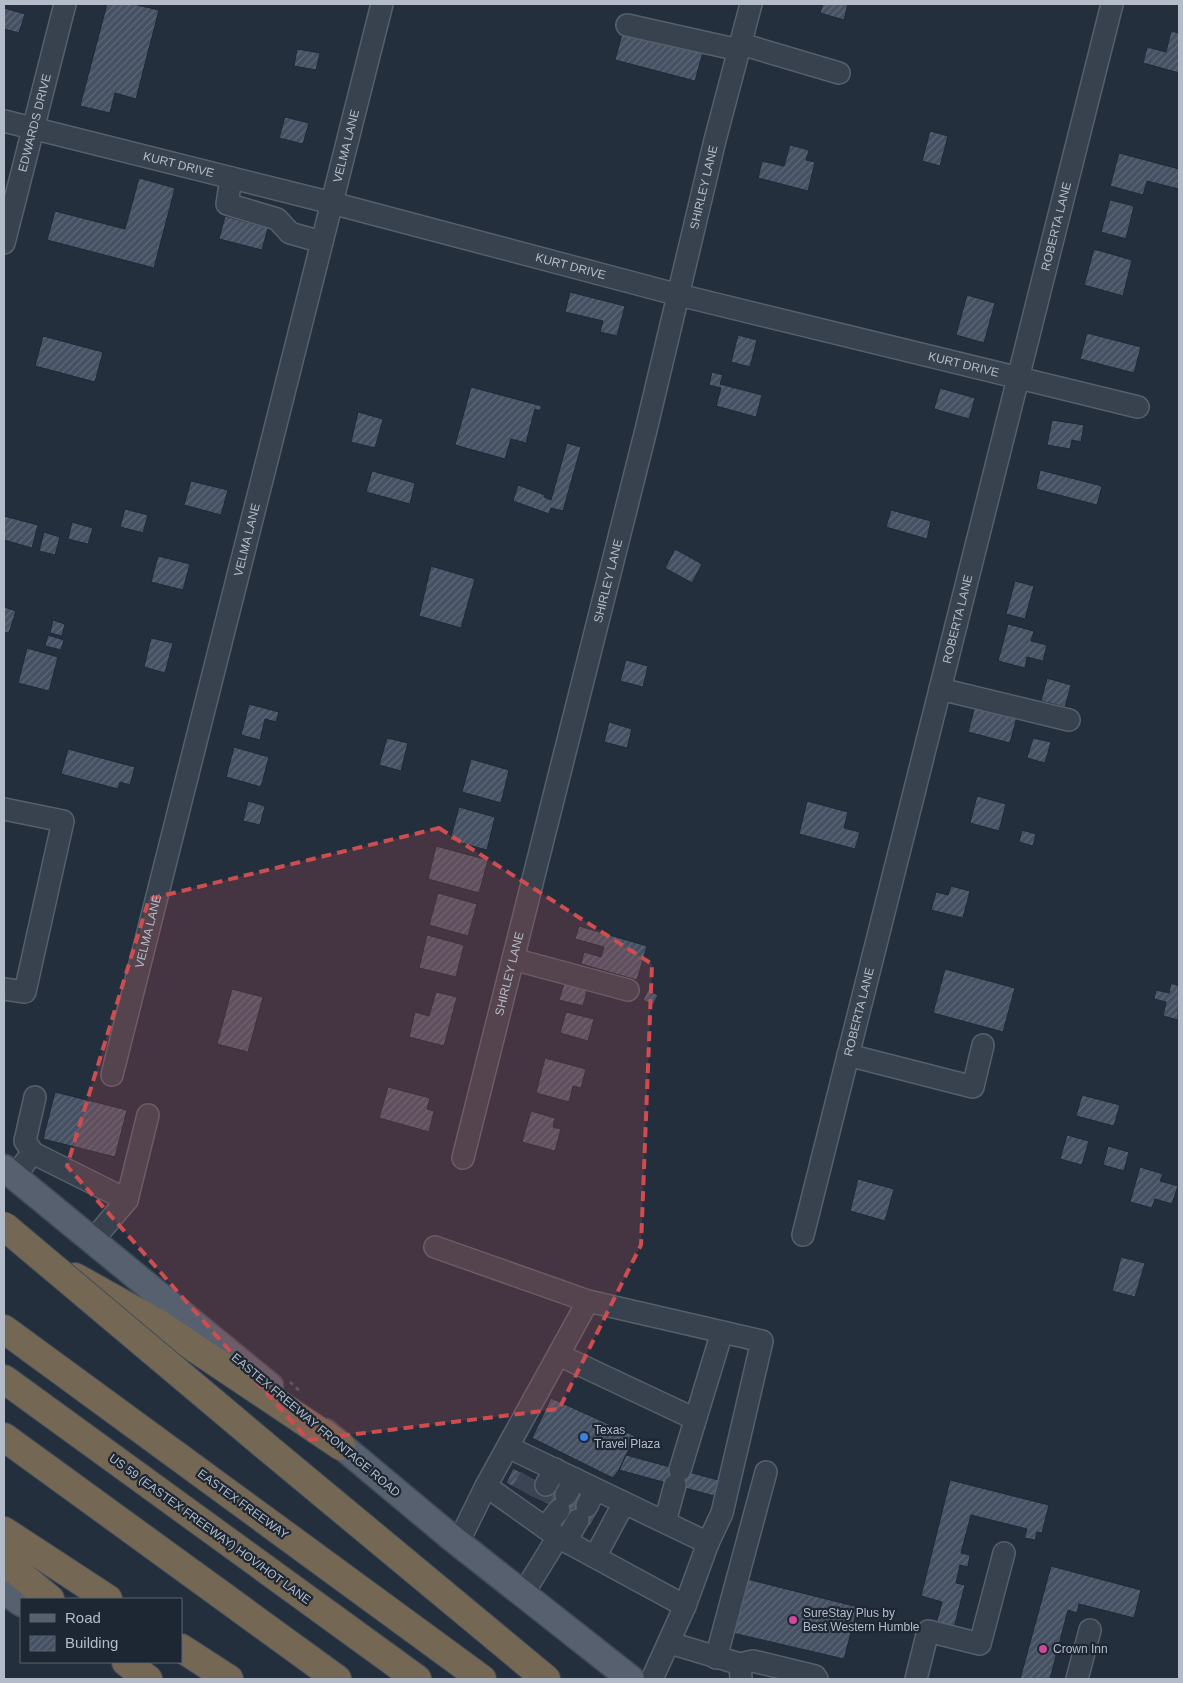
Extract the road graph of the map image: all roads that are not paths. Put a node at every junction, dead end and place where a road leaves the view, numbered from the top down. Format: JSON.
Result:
{"nodes":[{"id":1,"x":65,"y":4,"type":"edge"},
{"id":2,"x":382,"y":4,"type":"edge"},
{"id":3,"x":751,"y":4,"type":"edge"},
{"id":4,"x":1112,"y":4,"type":"edge"},
{"id":5,"x":627,"y":25,"type":"dead end"},
{"id":6,"x":740,"y":47,"type":"junction"},
{"id":7,"x":839,"y":73,"type":"dead end"},
{"id":8,"x":4,"y":121,"type":"edge"},
{"id":9,"x":34,"y":128,"type":"junction"},
{"id":10,"x":231,"y":178,"type":"junction"},
{"id":11,"x":332,"y":203,"type":"junction"},
{"id":12,"x":322,"y":242,"type":"junction"},
{"id":13,"x":4,"y":243,"type":"edge"},
{"id":14,"x":679,"y":295,"type":"junction"},
{"id":15,"x":1018,"y":377,"type":"junction"},
{"id":16,"x":1138,"y":407,"type":"dead end"},
{"id":17,"x":940,"y":689,"type":"junction"},
{"id":18,"x":1069,"y":720,"type":"dead end"},
{"id":19,"x":4,"y":809,"type":"edge"},
{"id":20,"x":513,"y":959,"type":"junction"},
{"id":21,"x":4,"y":989,"type":"edge"},
{"id":22,"x":628,"y":990,"type":"dead end"},
{"id":23,"x":983,"y":1045,"type":"dead end"},
{"id":24,"x":848,"y":1055,"type":"junction"},
{"id":25,"x":112,"y":1075,"type":"dead end"},
{"id":26,"x":35,"y":1097,"type":"dead end"},
{"id":27,"x":148,"y":1115,"type":"dead end"},
{"id":28,"x":33,"y":1153,"type":"junction"},
{"id":29,"x":463,"y":1158,"type":"dead end"},
{"id":30,"x":9,"y":1172,"type":"edge"},
{"id":31,"x":127,"y":1200,"type":"junction"},
{"id":32,"x":4,"y":1226,"type":"edge"},
{"id":33,"x":803,"y":1235,"type":"dead end"},
{"id":34,"x":4,"y":1238,"type":"edge"},
{"id":35,"x":93,"y":1240,"type":"junction"},
{"id":36,"x":435,"y":1247,"type":"dead end"},
{"id":37,"x":588,"y":1301,"type":"junction"},
{"id":38,"x":4,"y":1329,"type":"edge"},
{"id":39,"x":722,"y":1332,"type":"junction"},
{"id":40,"x":559,"y":1355,"type":"junction"},
{"id":41,"x":4,"y":1379,"type":"edge"},
{"id":42,"x":695,"y":1419,"type":"junction"},
{"id":43,"x":4,"y":1437,"type":"edge"},
{"id":44,"x":341,"y":1446,"type":"junction"},
{"id":45,"x":508,"y":1447,"type":"junction"},
{"id":46,"x":766,"y":1472,"type":"dead end"},
{"id":47,"x":486,"y":1486,"type":"junction"},
{"id":48,"x":566,"y":1495,"type":"junction"},
{"id":49,"x":540,"y":1501,"type":"junction"},
{"id":50,"x":624,"y":1503,"type":"junction"},
{"id":51,"x":587,"y":1505,"type":"junction"},
{"id":52,"x":722,"y":1514,"type":"junction"},
{"id":53,"x":753,"y":1520,"type":"junction"},
{"id":54,"x":665,"y":1522,"type":"junction"},
{"id":55,"x":4,"y":1531,"type":"edge"},
{"id":56,"x":458,"y":1542,"type":"junction"},
{"id":57,"x":708,"y":1543,"type":"junction"},
{"id":58,"x":1004,"y":1553,"type":"dead end"},
{"id":59,"x":595,"y":1557,"type":"junction"},
{"id":60,"x":4,"y":1561,"type":"edge"},
{"id":61,"x":4,"y":1591,"type":"edge"},
{"id":62,"x":524,"y":1594,"type":"junction"},
{"id":63,"x":49,"y":1598,"type":"edge"},
{"id":64,"x":106,"y":1598,"type":"edge"},
{"id":65,"x":20,"y":1602,"type":"edge"},
{"id":66,"x":685,"y":1606,"type":"junction"},
{"id":67,"x":1090,"y":1630,"type":"dead end"},
{"id":68,"x":670,"y":1643,"type":"junction"},
{"id":69,"x":182,"y":1649,"type":"edge"},
{"id":70,"x":716,"y":1658,"type":"junction"},
{"id":71,"x":112,"y":1663,"type":"edge"},
{"id":72,"x":127,"y":1663,"type":"edge"},
{"id":73,"x":740,"y":1672,"type":"edge"},
{"id":74,"x":136,"y":1679,"type":"edge"},
{"id":75,"x":148,"y":1679,"type":"edge"},
{"id":76,"x":229,"y":1679,"type":"edge"},
{"id":77,"x":337,"y":1679,"type":"edge"},
{"id":78,"x":417,"y":1679,"type":"edge"},
{"id":79,"x":482,"y":1679,"type":"edge"},
{"id":80,"x":546,"y":1679,"type":"edge"},
{"id":81,"x":631,"y":1679,"type":"edge"},
{"id":82,"x":652,"y":1679,"type":"edge"},
{"id":83,"x":818,"y":1679,"type":"edge"},
{"id":84,"x":916,"y":1679,"type":"edge"},
{"id":85,"x":1077,"y":1679,"type":"edge"}],
"edges":[{"from":1,"to":9,"type":"street","name":"EDWARDS DRIVE"},
{"from":2,"to":11,"type":"street","name":"VELMA LANE"},
{"from":3,"to":6,"type":"street","name":"SHIRLEY LANE"},
{"from":4,"to":15,"type":"street","name":"ROBERTA LANE"},
{"from":5,"to":6,"type":"street"},
{"from":6,"to":7,"type":"street"},
{"from":6,"to":14,"type":"street","name":"SHIRLEY LANE"},
{"from":8,"to":9,"type":"street","name":"KURT DRIVE"},
{"from":9,"to":10,"type":"street","name":"KURT DRIVE"},
{"from":9,"to":13,"type":"street","name":"EDWARDS DRIVE"},
{"from":10,"to":11,"type":"street","name":"KURT DRIVE"},
{"from":10,"to":12,"type":"street"},
{"from":11,"to":12,"type":"street","name":"VELMA LANE"},
{"from":11,"to":14,"type":"street","name":"KURT DRIVE"},
{"from":12,"to":25,"type":"street","name":"VELMA LANE"},
{"from":14,"to":15,"type":"street","name":"KURT DRIVE"},
{"from":14,"to":20,"type":"street","name":"SHIRLEY LANE"},
{"from":15,"to":16,"type":"street","name":"KURT DRIVE"},
{"from":15,"to":17,"type":"street","name":"ROBERTA LANE"},
{"from":17,"to":18,"type":"street"},
{"from":17,"to":24,"type":"street","name":"ROBERTA LANE"},
{"from":19,"to":21,"type":"street"},
{"from":20,"to":22,"type":"street"},
{"from":20,"to":29,"type":"street","name":"SHIRLEY LANE"},
{"from":23,"to":24,"type":"street"},
{"from":24,"to":33,"type":"street","name":"ROBERTA LANE"},
{"from":26,"to":28,"type":"street"},
{"from":27,"to":31,"type":"street"},
{"from":28,"to":30,"type":"street"},
{"from":28,"to":31,"type":"street"},
{"from":30,"to":35,"type":"main road","name":"EASTEX FREEWAY FRONTAGE ROAD"},
{"from":31,"to":35,"type":"street"},
{"from":32,"to":80,"type":"highway","bridge":true},
{"from":34,"to":44,"type":"highway"},
{"from":35,"to":44,"type":"main road","name":"EASTEX FREEWAY FRONTAGE ROAD"},
{"from":36,"to":37,"type":"street"},
{"from":37,"to":39,"type":"street"},
{"from":37,"to":40,"type":"street"},
{"from":38,"to":79,"type":"highway","name":"EASTEX FREEWAY"},
{"from":39,"to":42,"type":"street"},
{"from":39,"to":52,"type":"street"},
{"from":40,"to":42,"type":"street"},
{"from":40,"to":45,"type":"street"},
{"from":41,"to":78,"type":"highway","name":"US 59 (EASTEX FREEWAY) HOV/HOT LANE"},
{"from":42,"to":54,"type":"street"},
{"from":43,"to":77,"type":"highway"},
{"from":44,"to":56,"type":"main road","name":"EASTEX FREEWAY FRONTAGE ROAD"},
{"from":45,"to":47,"type":"street"},
{"from":45,"to":49,"type":"street"},
{"from":46,"to":53,"type":"street"},
{"from":47,"to":49,"type":"street"},
{"from":47,"to":56,"type":"street"},
{"from":48,"to":49,"type":"street"},
{"from":48,"to":49,"type":"street"},
{"from":48,"to":51,"type":"street"},
{"from":49,"to":51,"type":"street"},
{"from":49,"to":59,"type":"street"},
{"from":49,"to":62,"type":"street"},
{"from":50,"to":51,"type":"street"},
{"from":50,"to":54,"type":"street"},
{"from":50,"to":59,"type":"street"},
{"from":52,"to":53,"type":"street"},
{"from":52,"to":57,"type":"street"},
{"from":53,"to":70,"type":"street"},
{"from":54,"to":57,"type":"street"},
{"from":55,"to":64,"type":"highway"},
{"from":56,"to":62,"type":"main road","name":"EASTEX FREEWAY FRONTAGE ROAD"},
{"from":57,"to":66,"type":"street"},
{"from":58,"to":84,"type":"street"},
{"from":59,"to":66,"type":"street"},
{"from":60,"to":63,"type":"highway"},
{"from":61,"to":65,"type":"main road"},
{"from":62,"to":81,"type":"main road","name":"EASTEX FREEWAY FRONTAGE ROAD"},
{"from":66,"to":68,"type":"street"},
{"from":67,"to":85,"type":"street"},
{"from":68,"to":70,"type":"street"},
{"from":68,"to":82,"type":"street"},
{"from":69,"to":76,"type":"highway"},
{"from":70,"to":73,"type":"street"},
{"from":71,"to":74,"type":"main road"},
{"from":72,"to":75,"type":"highway"},
{"from":73,"to":83,"type":"street"}]}
